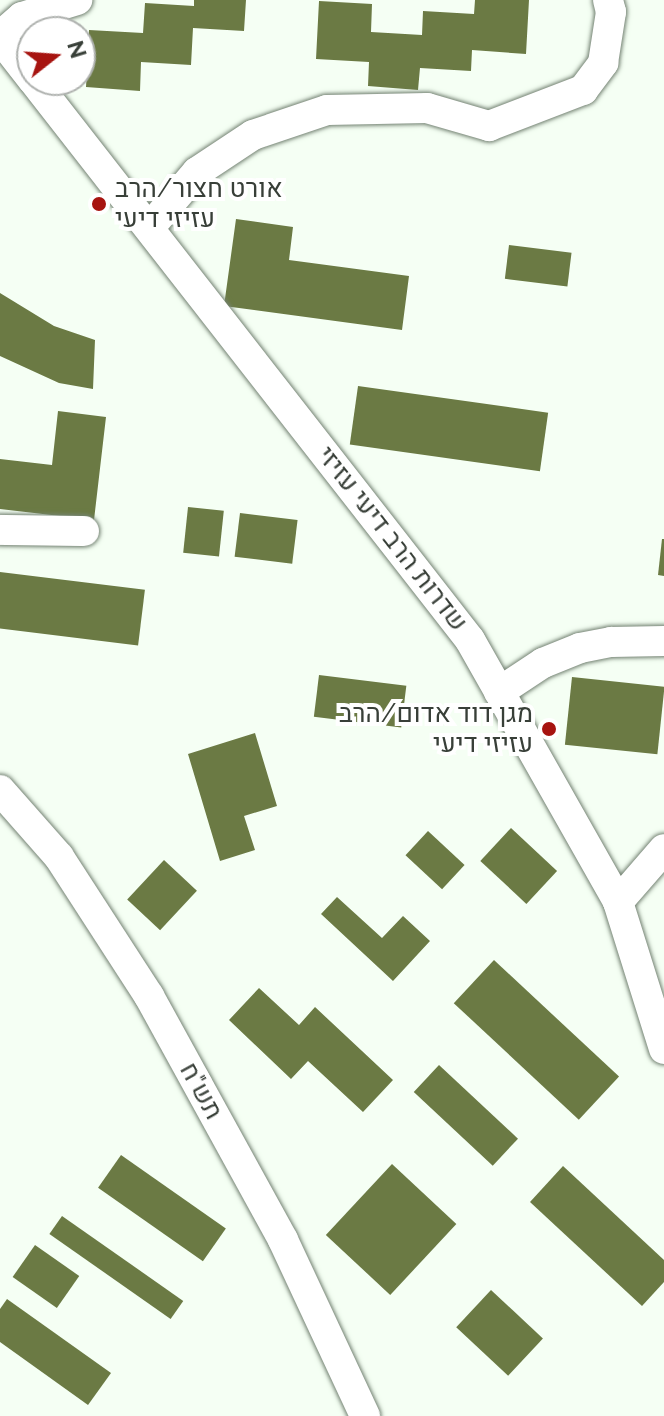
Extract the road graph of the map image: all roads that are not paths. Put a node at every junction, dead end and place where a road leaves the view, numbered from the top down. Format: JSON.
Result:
{"nodes":[{"id":1,"x":77,"y":0,"type":"edge"},
{"id":2,"x":608,"y":0,"type":"edge"},
{"id":3,"x":0,"y":37,"type":"edge"},
{"id":4,"x":16,"y":58,"type":"edge"},
{"id":5,"x":46,"y":96,"type":"edge"},
{"id":6,"x":150,"y":227,"type":"junction"},
{"id":7,"x":0,"y":530,"type":"edge"},
{"id":8,"x":84,"y":531,"type":"dead end"},
{"id":9,"x":664,"y":641,"type":"edge"},
{"id":10,"x":499,"y":692,"type":"junction"},
{"id":11,"x":0,"y":790,"type":"edge"},
{"id":12,"x":664,"y":849,"type":"edge"},
{"id":13,"x":618,"y":902,"type":"junction"},
{"id":14,"x":664,"y":1049,"type":"edge"},
{"id":15,"x":365,"y":1416,"type":"edge"}],
"edges":[{"from":1,"to":3,"type":"street"},
{"from":2,"to":6,"type":"street"},
{"from":3,"to":4,"type":"street","name":"שדרות הרב דיעי עזיזי"},
{"from":5,"to":6,"type":"street","name":"שדרות הרב דיעי עזיזי"},
{"from":6,"to":10,"type":"street","name":"שדרות הרב דיעי עזיזי"},
{"from":7,"to":8,"type":"street"},
{"from":9,"to":10,"type":"street"},
{"from":10,"to":13,"type":"street","name":"שדרות הרב דיעי עזיזי"},
{"from":11,"to":15,"type":"street","name":"תש\"ח"},
{"from":12,"to":13,"type":"street"},
{"from":13,"to":14,"type":"street","name":"שדרות הרב דיעי עזיזי"}]}
